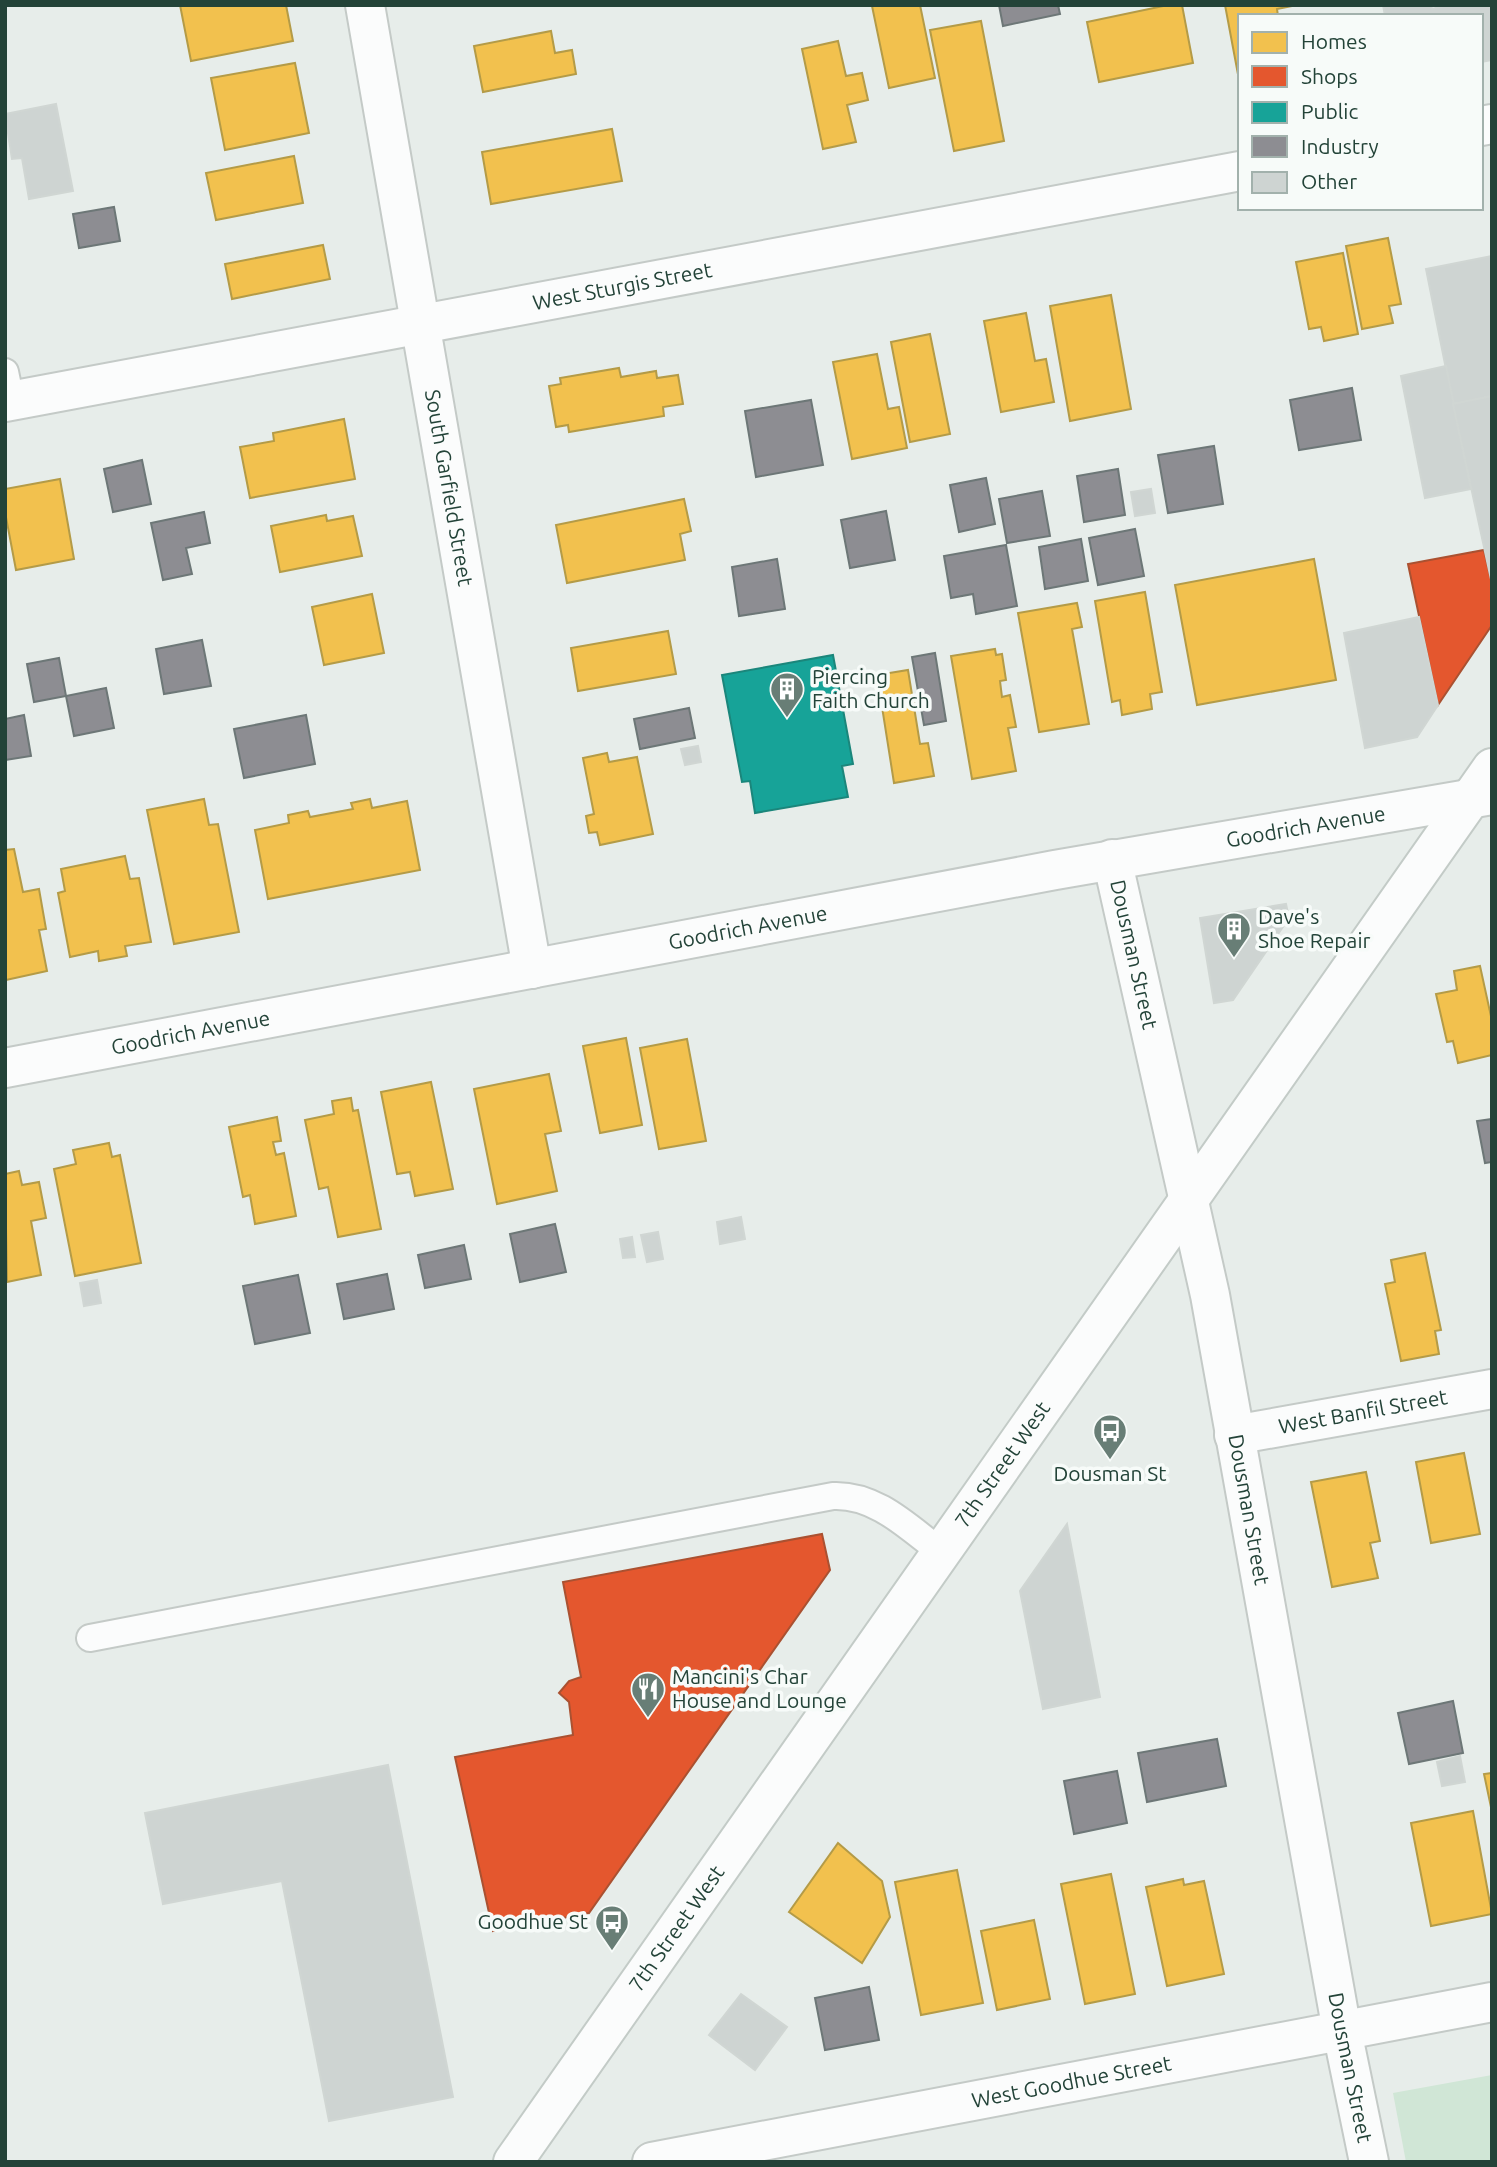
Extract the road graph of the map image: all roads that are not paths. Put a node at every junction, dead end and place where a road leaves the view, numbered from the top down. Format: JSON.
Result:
{"nodes":[{"id":1,"x":365,"y":5,"type":"edge"},
{"id":2,"x":1238,"y":171,"type":"edge"},
{"id":3,"x":420,"y":324,"type":"junction"},
{"id":4,"x":7,"y":392,"type":"edge"},
{"id":5,"x":1492,"y":768,"type":"edge"},
{"id":6,"x":1481,"y":797,"type":"edge"},
{"id":7,"x":1112,"y":859,"type":"junction"},
{"id":8,"x":533,"y":969,"type":"junction"},
{"id":9,"x":5,"y":1068,"type":"edge"},
{"id":10,"x":1188,"y":1199,"type":"junction"},
{"id":11,"x":1492,"y":1389,"type":"edge"},
{"id":12,"x":1234,"y":1435,"type":"junction"},
{"id":13,"x":941,"y":1552,"type":"junction"},
{"id":14,"x":90,"y":1638,"type":"dead end"},
{"id":15,"x":1492,"y":2002,"type":"edge"},
{"id":16,"x":1342,"y":2031,"type":"junction"},
{"id":17,"x":513,"y":2162,"type":"edge"},
{"id":18,"x":652,"y":2162,"type":"edge"},
{"id":19,"x":1369,"y":2162,"type":"edge"}],
"edges":[{"from":1,"to":3,"type":"street","name":"South Garfield Street"},
{"from":2,"to":3,"type":"street","name":"West Sturgis Street"},
{"from":3,"to":4,"type":"street","name":"West Sturgis Street"},
{"from":3,"to":8,"type":"street","name":"South Garfield Street"},
{"from":5,"to":6,"type":"street","name":"7th Street West"},
{"from":6,"to":7,"type":"street","name":"Goodrich Avenue"},
{"from":6,"to":10,"type":"street","name":"7th Street West"},
{"from":7,"to":8,"type":"street","name":"Goodrich Avenue"},
{"from":7,"to":10,"type":"street","name":"Dousman Street"},
{"from":8,"to":9,"type":"street","name":"Goodrich Avenue"},
{"from":10,"to":12,"type":"street","name":"Dousman Street"},
{"from":10,"to":13,"type":"street","name":"7th Street West"},
{"from":11,"to":12,"type":"street","name":"West Banfil Street"},
{"from":12,"to":16,"type":"street","name":"Dousman Street"},
{"from":13,"to":14,"type":"lane"},
{"from":13,"to":17,"type":"street","name":"7th Street West"},
{"from":15,"to":16,"type":"street","name":"West Goodhue Street"},
{"from":16,"to":18,"type":"street","name":"West Goodhue Street"},
{"from":16,"to":19,"type":"street","name":"Dousman Street"}]}
